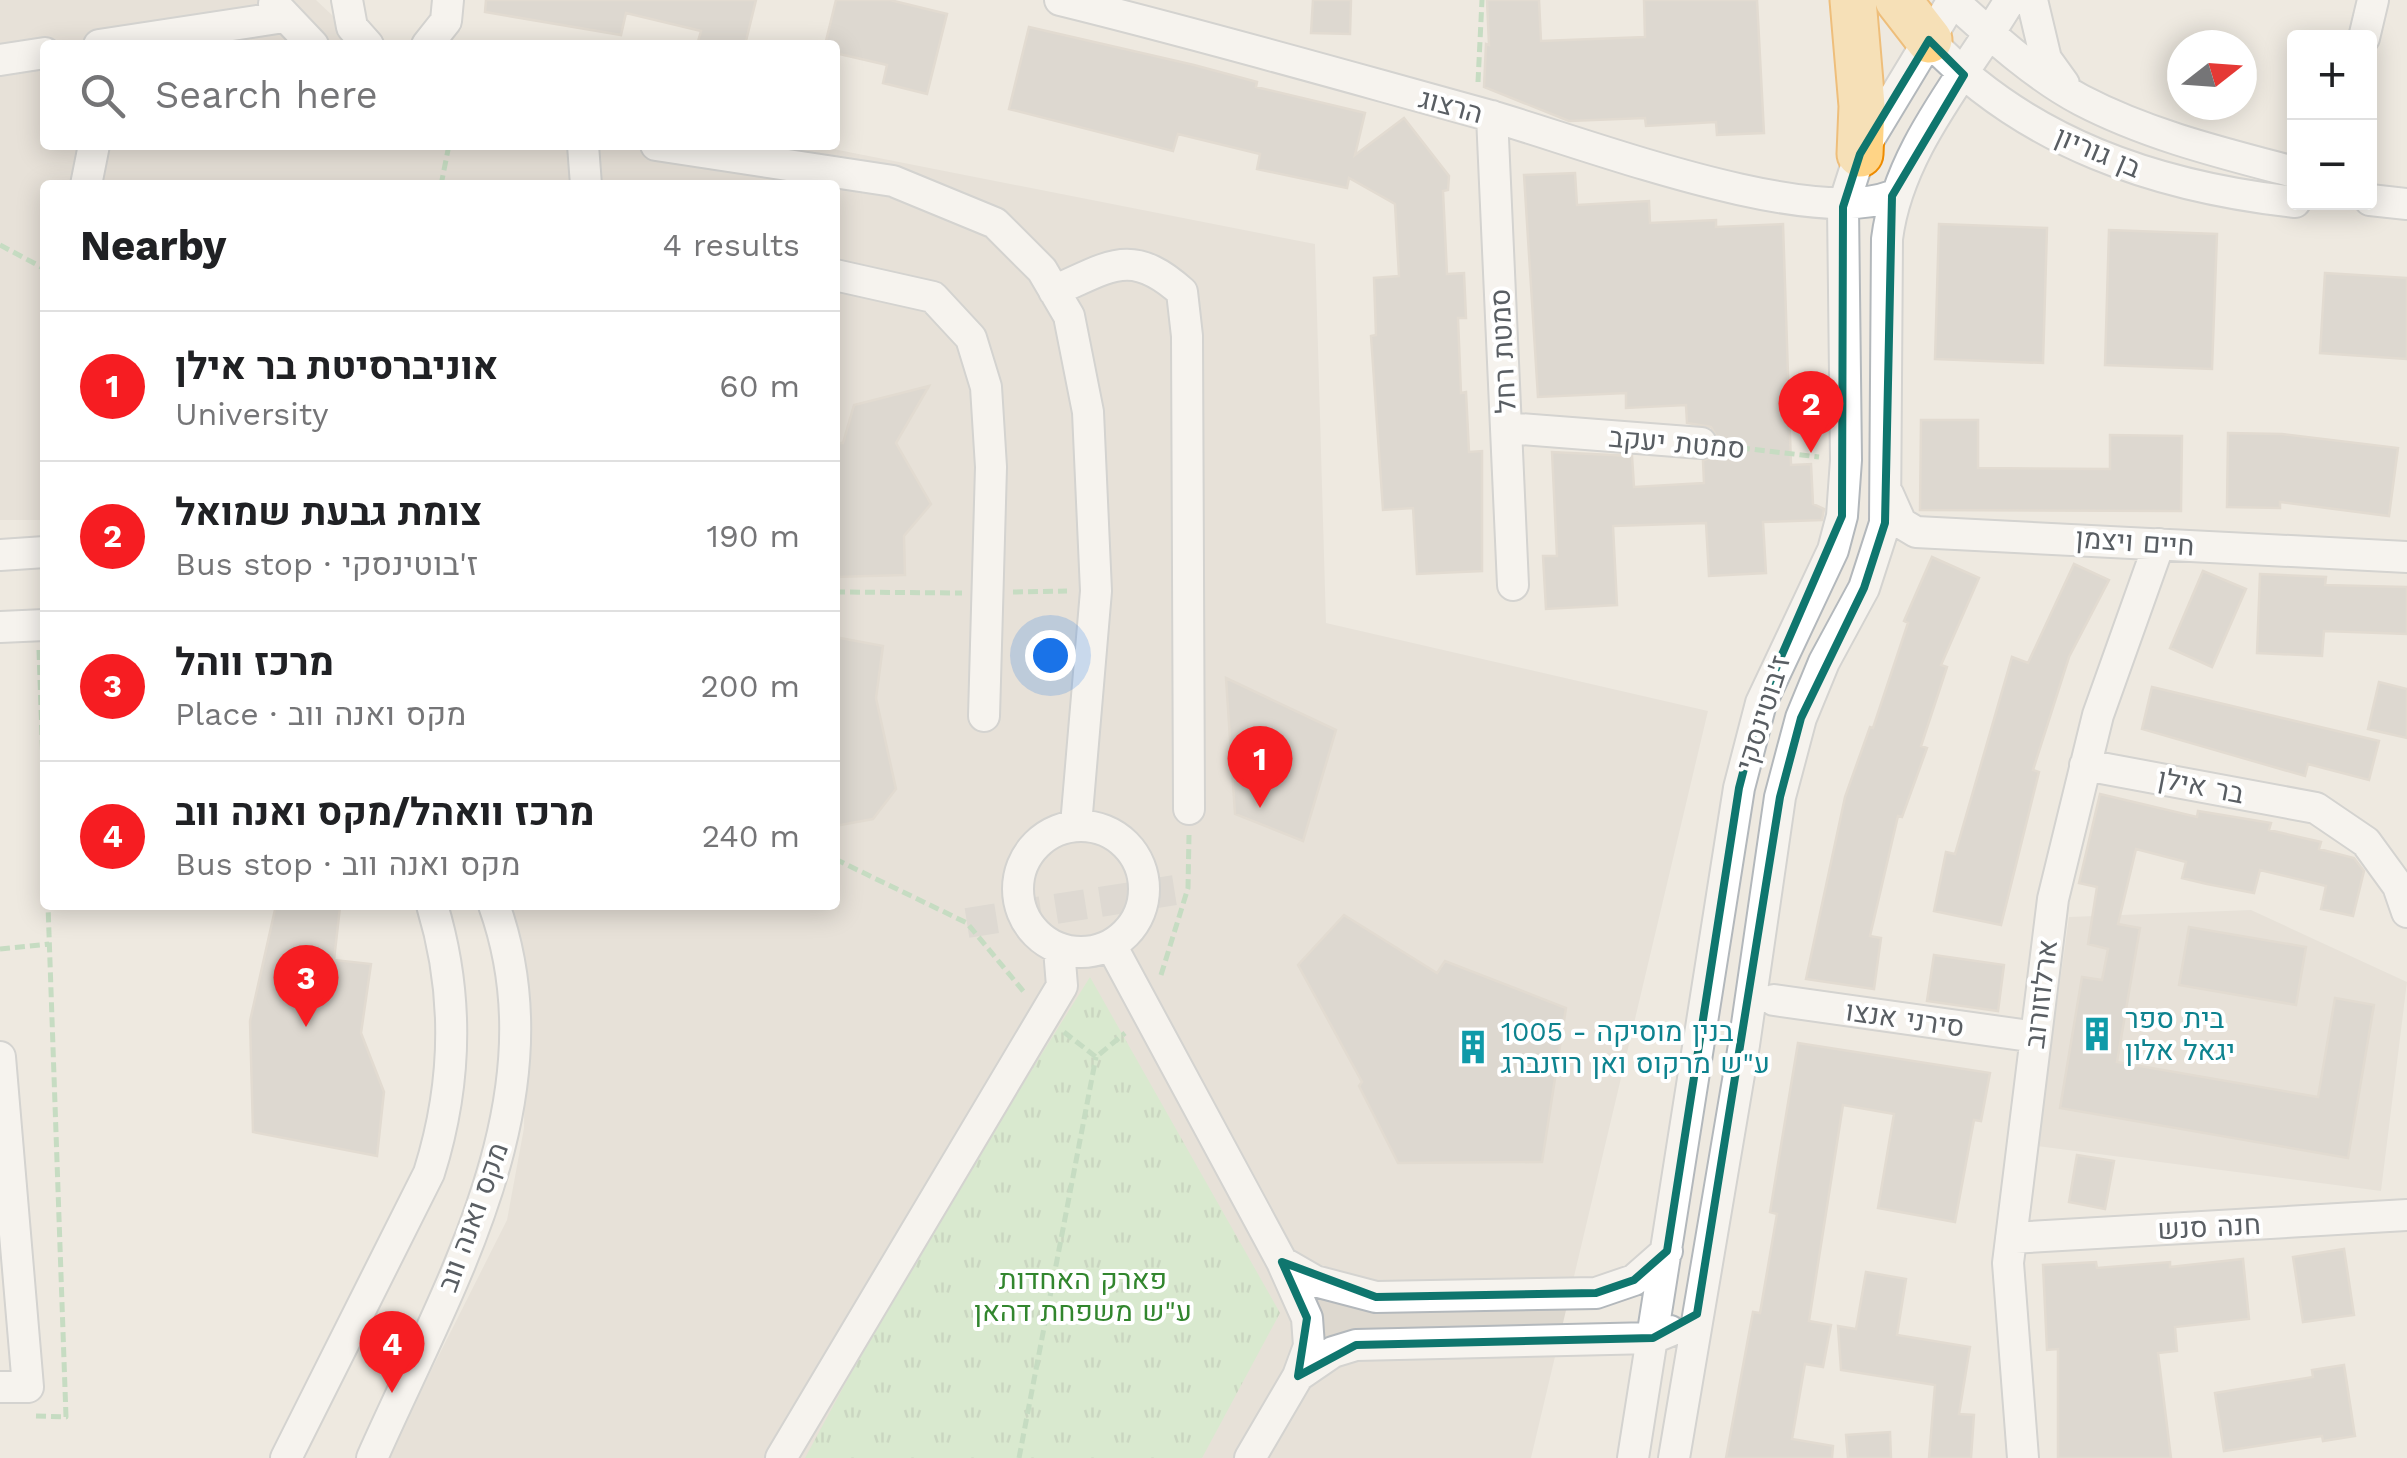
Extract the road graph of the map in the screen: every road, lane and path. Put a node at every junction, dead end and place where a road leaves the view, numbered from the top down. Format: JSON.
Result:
{"nodes":[{"id":1,"x":347,"y":0,"type":"edge"},
{"id":2,"x":448,"y":0,"type":"edge"},
{"id":3,"x":1482,"y":0,"type":"edge"},
{"id":4,"x":1854,"y":0,"type":"edge"},
{"id":5,"x":1898,"y":0,"type":"edge"},
{"id":6,"x":1953,"y":0,"type":"edge"},
{"id":7,"x":2010,"y":0,"type":"edge"},
{"id":8,"x":2032,"y":0,"type":"edge"},
{"id":9,"x":2373,"y":0,"type":"edge"},
{"id":10,"x":1067,"y":1,"type":"edge"},
{"id":11,"x":277,"y":9,"type":"edge"},
{"id":12,"x":2366,"y":30,"type":"edge"},
{"id":13,"x":1990,"y":34,"type":"junction"},
{"id":14,"x":208,"y":37,"type":"edge"},
{"id":15,"x":167,"y":40,"type":"edge"},
{"id":16,"x":308,"y":40,"type":"edge"},
{"id":17,"x":364,"y":40,"type":"edge"},
{"id":18,"x":431,"y":40,"type":"edge"},
{"id":19,"x":1929,"y":40,"type":"junction"},
{"id":20,"x":40,"y":54,"type":"edge"},
{"id":21,"x":0,"y":60,"type":"edge"},
{"id":22,"x":1964,"y":75,"type":"junction"},
{"id":23,"x":2080,"y":100,"type":"junction"},
{"id":24,"x":1999,"y":102,"type":"junction"},
{"id":25,"x":1484,"y":114,"type":"junction"},
{"id":26,"x":1926,"y":133,"type":"junction"},
{"id":27,"x":93,"y":150,"type":"edge"},
{"id":28,"x":448,"y":150,"type":"edge"},
{"id":29,"x":584,"y":150,"type":"edge"},
{"id":30,"x":690,"y":150,"type":"edge"},
{"id":31,"x":1860,"y":154,"type":"junction"},
{"id":32,"x":2287,"y":170,"type":"edge"},
{"id":33,"x":87,"y":180,"type":"edge"},
{"id":34,"x":441,"y":180,"type":"edge"},
{"id":35,"x":586,"y":180,"type":"edge"},
{"id":36,"x":1892,"y":196,"type":"junction"},
{"id":37,"x":2287,"y":201,"type":"edge"},
{"id":38,"x":2377,"y":201,"type":"edge"},
{"id":39,"x":2407,"y":204,"type":"edge"},
{"id":40,"x":1843,"y":207,"type":"junction"},
{"id":41,"x":0,"y":245,"type":"edge"},
{"id":42,"x":40,"y":266,"type":"edge"},
{"id":43,"x":840,"y":275,"type":"edge"},
{"id":44,"x":1054,"y":291,"type":"junction"},
{"id":45,"x":1507,"y":428,"type":"junction"},
{"id":46,"x":1701,"y":444,"type":"joint"},
{"id":47,"x":1846,"y":460,"type":"junction"},
{"id":48,"x":1886,"y":490,"type":"junction"},
{"id":49,"x":2159,"y":544,"type":"junction"},
{"id":50,"x":40,"y":552,"type":"edge"},
{"id":51,"x":0,"y":555,"type":"edge"},
{"id":52,"x":2407,"y":557,"type":"edge"},
{"id":53,"x":1513,"y":585,"type":"dead end"},
{"id":54,"x":40,"y":625,"type":"edge"},
{"id":55,"x":0,"y":627,"type":"edge"},
{"id":56,"x":984,"y":716,"type":"dead end"},
{"id":57,"x":2086,"y":765,"type":"junction"},
{"id":58,"x":1190,"y":809,"type":"joint"},
{"id":59,"x":1076,"y":825,"type":"junction"},
{"id":60,"x":840,"y":860,"type":"edge"},
{"id":61,"x":1188,"y":888,"type":"dead end"},
{"id":62,"x":48,"y":910,"type":"edge"},
{"id":63,"x":433,"y":910,"type":"edge"},
{"id":64,"x":495,"y":910,"type":"edge"},
{"id":65,"x":2407,"y":912,"type":"edge"},
{"id":66,"x":968,"y":923,"type":"tunnel mouth"},
{"id":67,"x":50,"y":944,"type":"junction"},
{"id":68,"x":1111,"y":945,"type":"junction"},
{"id":69,"x":0,"y":949,"type":"edge"},
{"id":70,"x":1059,"y":949,"type":"junction"},
{"id":71,"x":1774,"y":1000,"type":"dead end"},
{"id":72,"x":2036,"y":1037,"type":"junction"},
{"id":73,"x":0,"y":1057,"type":"edge"},
{"id":74,"x":1096,"y":1057,"type":"dead end"},
{"id":75,"x":2407,"y":1215,"type":"edge"},
{"id":76,"x":2011,"y":1238,"type":"junction"},
{"id":77,"x":1667,"y":1251,"type":"junction"},
{"id":78,"x":1282,"y":1262,"type":"junction"},
{"id":79,"x":1698,"y":1314,"type":"junction"},
{"id":80,"x":63,"y":1333,"type":"dead end"},
{"id":81,"x":1653,"y":1338,"type":"junction"},
{"id":82,"x":1571,"y":1340,"type":"junction"},
{"id":83,"x":1298,"y":1376,"type":"junction"},
{"id":84,"x":0,"y":1387,"type":"edge"},
{"id":85,"x":1642,"y":1403,"type":"junction"},
{"id":86,"x":286,"y":1458,"type":"edge"},
{"id":87,"x":372,"y":1458,"type":"edge"},
{"id":88,"x":782,"y":1458,"type":"edge"},
{"id":89,"x":1019,"y":1458,"type":"edge"},
{"id":90,"x":1250,"y":1458,"type":"edge"},
{"id":91,"x":1633,"y":1458,"type":"edge"},
{"id":92,"x":1674,"y":1458,"type":"edge"},
{"id":93,"x":2023,"y":1458,"type":"edge"}],
"edges":[{"from":1,"to":17,"type":"street"},
{"from":2,"to":18,"type":"street"},
{"from":3,"to":25,"type":"path"},
{"from":4,"to":31,"type":"highway"},
{"from":5,"to":19,"type":"highway"},
{"from":6,"to":13,"type":"street","name":"בן גוריון"},
{"from":6,"to":19,"type":"street","name":"ז'בוטינסקי"},
{"from":7,"to":13,"type":"street","name":"ז'בוטינסקי"},
{"from":8,"to":23,"type":"street"},
{"from":9,"to":12,"type":"street"},
{"from":10,"to":25,"type":"street","name":"הרצוג"},
{"from":11,"to":14,"type":"street"},
{"from":11,"to":16,"type":"street"},
{"from":13,"to":22,"type":"street","name":"ז'בוטינסקי"},
{"from":13,"to":23,"type":"street","name":"בן גוריון"},
{"from":14,"to":15,"type":"street"},
{"from":19,"to":22,"type":"street","name":"בן גוריון"},
{"from":19,"to":31,"type":"street","name":"ז'בוטינסקי"},
{"from":20,"to":21,"type":"street"},
{"from":22,"to":24,"type":"street","name":"בן גוריון"},
{"from":22,"to":26,"type":"street","name":"ז'בוטינסקי"},
{"from":23,"to":32,"type":"street","name":"בן גוריון"},
{"from":24,"to":26,"type":"street"},
{"from":24,"to":37,"type":"street","name":"בן גוריון"},
{"from":25,"to":40,"type":"street","name":"הרצוג"},
{"from":25,"to":45,"type":"street","name":"סמטת רחל"},
{"from":26,"to":36,"type":"street","name":"ז'בוטינסקי"},
{"from":27,"to":33,"type":"street"},
{"from":28,"to":34,"type":"path"},
{"from":29,"to":35,"type":"street"},
{"from":30,"to":44,"type":"street"},
{"from":31,"to":40,"type":"street","name":"ז'בוטינסקי"},
{"from":36,"to":40,"type":"street"},
{"from":36,"to":48,"type":"street","name":"ז'בוטינסקי"},
{"from":38,"to":39,"type":"street"},
{"from":40,"to":47,"type":"street","name":"ז'בוטינסקי"},
{"from":41,"to":42,"type":"path"},
{"from":43,"to":56,"type":"street"},
{"from":44,"to":58,"type":"street"},
{"from":44,"to":59,"type":"street"},
{"from":45,"to":46,"type":"street","name":"סמטת יעקב"},
{"from":45,"to":53,"type":"street","name":"סמטת רחל"},
{"from":46,"to":47,"type":"path","name":"סמטת יעקב"},
{"from":47,"to":77,"type":"street","name":"ז'בוטינסקי"},
{"from":48,"to":49,"type":"street","name":"חיים ויצמן"},
{"from":48,"to":79,"type":"street","name":"ז'בוטינסקי"},
{"from":49,"to":52,"type":"street","name":"חיים ויצמן"},
{"from":49,"to":57,"type":"street","name":"ארלוזורוב"},
{"from":50,"to":51,"type":"street"},
{"from":54,"to":55,"type":"street"},
{"from":57,"to":65,"type":"street","name":"בר אילן"},
{"from":57,"to":72,"type":"street","name":"ארלוזורוב"},
{"from":58,"to":61,"type":"path"},
{"from":59,"to":68,"type":"street"},
{"from":59,"to":70,"type":"street"},
{"from":60,"to":66,"type":"path"},
{"from":62,"to":67,"type":"path"},
{"from":63,"to":86,"type":"street","name":"מקס ואנה ווב"},
{"from":64,"to":87,"type":"street","name":"מקס ואנה ווב"},
{"from":67,"to":69,"type":"path"},
{"from":67,"to":80,"type":"path"},
{"from":68,"to":70,"type":"street"},
{"from":68,"to":78,"type":"street"},
{"from":70,"to":88,"type":"street"},
{"from":71,"to":72,"type":"street","name":"סירני אנצו"},
{"from":72,"to":76,"type":"street","name":"ארלוזורוב"},
{"from":73,"to":84,"type":"street"},
{"from":74,"to":89,"type":"path"},
{"from":75,"to":76,"type":"street","name":"חנה סנש"},
{"from":76,"to":93,"type":"street","name":"ארלוזורוב"},
{"from":77,"to":78,"type":"street"},
{"from":77,"to":81,"type":"street","name":"ז'בוטינסקי"},
{"from":78,"to":83,"type":"street"},
{"from":79,"to":81,"type":"street"},
{"from":79,"to":92,"type":"street","name":"ז'בוטינסקי"},
{"from":81,"to":82,"type":"street"},
{"from":81,"to":85,"type":"street","name":"ז'בוטינסקי"},
{"from":82,"to":83,"type":"street"},
{"from":82,"to":85,"type":"street"},
{"from":83,"to":90,"type":"street"},
{"from":85,"to":91,"type":"street","name":"ז'בוטינסקי"}]}
